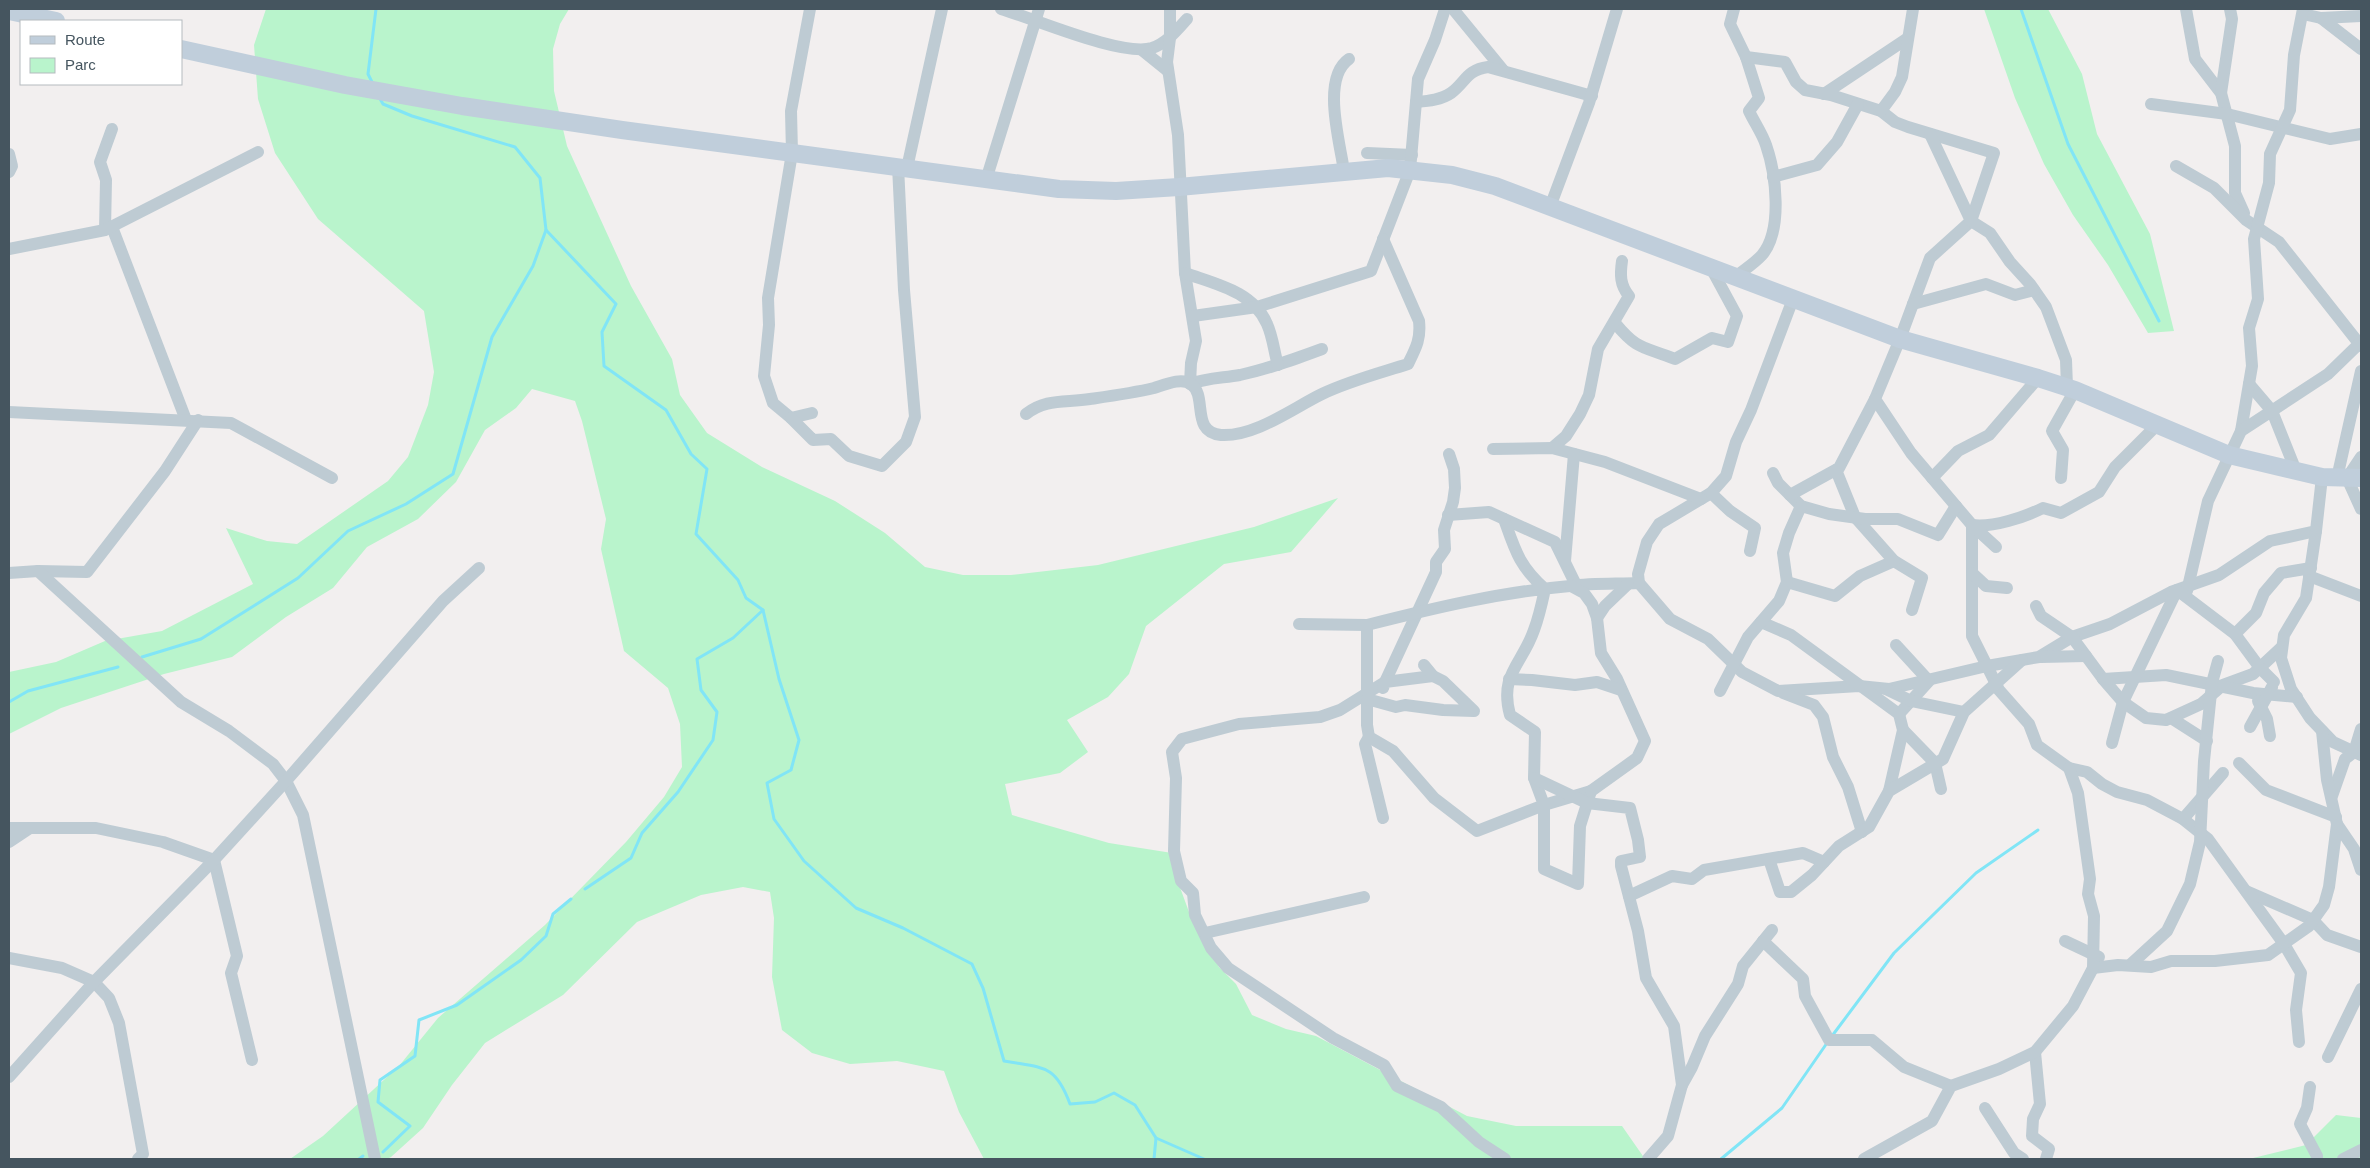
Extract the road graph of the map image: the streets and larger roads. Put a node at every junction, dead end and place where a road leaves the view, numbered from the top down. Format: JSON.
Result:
{"nodes":[{"id":1,"x":810,"y":9,"type":"edge"},
{"id":2,"x":942,"y":9,"type":"edge"},
{"id":3,"x":1001,"y":9,"type":"edge"},
{"id":4,"x":1170,"y":9,"type":"edge"},
{"id":5,"x":1445,"y":9,"type":"edge"},
{"id":6,"x":1452,"y":9,"type":"edge"},
{"id":7,"x":1617,"y":9,"type":"edge"},
{"id":8,"x":1734,"y":9,"type":"edge"},
{"id":9,"x":1913,"y":9,"type":"edge"},
{"id":10,"x":2186,"y":9,"type":"edge"},
{"id":11,"x":2230,"y":9,"type":"edge"},
{"id":12,"x":9,"y":11,"type":"edge"},
{"id":13,"x":2303,"y":11,"type":"edge"},
{"id":14,"x":1038,"y":14,"type":"edge"},
{"id":15,"x":2361,"y":16,"type":"edge"},
{"id":16,"x":2321,"y":18,"type":"junction"},
{"id":17,"x":1187,"y":19,"type":"dead end"},
{"id":18,"x":51,"y":20,"type":"edge"},
{"id":19,"x":1170,"y":38,"type":"junction"},
{"id":20,"x":1908,"y":38,"type":"junction"},
{"id":21,"x":182,"y":49,"type":"edge"},
{"id":22,"x":2361,"y":49,"type":"edge"},
{"id":23,"x":1142,"y":50,"type":"junction"},
{"id":24,"x":1746,"y":57,"type":"junction"},
{"id":25,"x":1349,"y":59,"type":"dead end"},
{"id":26,"x":1503,"y":70,"type":"junction"},
{"id":27,"x":1168,"y":71,"type":"junction"},
{"id":28,"x":2221,"y":93,"type":"junction"},
{"id":29,"x":1824,"y":94,"type":"junction"},
{"id":30,"x":1592,"y":96,"type":"junction"},
{"id":31,"x":1416,"y":102,"type":"junction"},
{"id":32,"x":1858,"y":104,"type":"junction"},
{"id":33,"x":2151,"y":104,"type":"dead end"},
{"id":34,"x":1881,"y":112,"type":"junction"},
{"id":35,"x":2227,"y":114,"type":"junction"},
{"id":36,"x":2282,"y":129,"type":"junction"},
{"id":37,"x":112,"y":130,"type":"dead end"},
{"id":38,"x":1930,"y":134,"type":"junction"},
{"id":39,"x":2361,"y":134,"type":"edge"},
{"id":40,"x":258,"y":152,"type":"dead end"},
{"id":41,"x":792,"y":153,"type":"junction"},
{"id":42,"x":1367,"y":153,"type":"dead end"},
{"id":43,"x":9,"y":154,"type":"edge"},
{"id":44,"x":1411,"y":162,"type":"junction"},
{"id":45,"x":2176,"y":166,"type":"dead end"},
{"id":46,"x":903,"y":167,"type":"junction"},
{"id":47,"x":1344,"y":171,"type":"junction"},
{"id":48,"x":9,"y":172,"type":"edge"},
{"id":49,"x":1772,"y":177,"type":"junction"},
{"id":50,"x":986,"y":180,"type":"junction"},
{"id":51,"x":1180,"y":187,"type":"junction"},
{"id":52,"x":1550,"y":207,"type":"junction"},
{"id":53,"x":2246,"y":220,"type":"junction"},
{"id":54,"x":1971,"y":221,"type":"junction"},
{"id":55,"x":109,"y":228,"type":"junction"},
{"id":56,"x":2256,"y":233,"type":"junction"},
{"id":57,"x":1383,"y":239,"type":"junction"},
{"id":58,"x":9,"y":249,"type":"edge"},
{"id":59,"x":1622,"y":261,"type":"dead end"},
{"id":60,"x":1711,"y":268,"type":"junction"},
{"id":61,"x":1184,"y":272,"type":"junction"},
{"id":62,"x":1735,"y":277,"type":"junction"},
{"id":63,"x":2034,"y":290,"type":"junction"},
{"id":64,"x":1793,"y":299,"type":"junction"},
{"id":65,"x":1913,"y":304,"type":"junction"},
{"id":66,"x":1257,"y":307,"type":"junction"},
{"id":67,"x":1194,"y":316,"type":"junction"},
{"id":68,"x":1615,"y":323,"type":"junction"},
{"id":69,"x":1900,"y":339,"type":"junction"},
{"id":70,"x":2361,"y":344,"type":"edge"},
{"id":71,"x":1322,"y":349,"type":"dead end"},
{"id":72,"x":1278,"y":366,"type":"junction"},
{"id":73,"x":2361,"y":371,"type":"edge"},
{"id":74,"x":2038,"y":378,"type":"junction"},
{"id":75,"x":1190,"y":384,"type":"junction"},
{"id":76,"x":2249,"y":384,"type":"junction"},
{"id":77,"x":2071,"y":389,"type":"junction"},
{"id":78,"x":1875,"y":399,"type":"junction"},
{"id":79,"x":2272,"y":411,"type":"junction"},
{"id":80,"x":9,"y":412,"type":"edge"},
{"id":81,"x":812,"y":412,"type":"dead end"},
{"id":82,"x":1026,"y":414,"type":"dead end"},
{"id":83,"x":791,"y":418,"type":"junction"},
{"id":84,"x":192,"y":420,"type":"junction"},
{"id":85,"x":2158,"y":424,"type":"junction"},
{"id":86,"x":2241,"y":431,"type":"junction"},
{"id":87,"x":1552,"y":448,"type":"junction"},
{"id":88,"x":1493,"y":449,"type":"dead end"},
{"id":89,"x":1449,"y":454,"type":"dead end"},
{"id":90,"x":1574,"y":454,"type":"junction"},
{"id":91,"x":2229,"y":455,"type":"junction"},
{"id":92,"x":2361,"y":457,"type":"edge"},
{"id":93,"x":1836,"y":470,"type":"junction"},
{"id":94,"x":2296,"y":471,"type":"junction"},
{"id":95,"x":1773,"y":473,"type":"dead end"},
{"id":96,"x":332,"y":478,"type":"dead end"},
{"id":97,"x":1932,"y":478,"type":"junction"},
{"id":98,"x":2061,"y":478,"type":"dead end"},
{"id":99,"x":2342,"y":478,"type":"edge"},
{"id":100,"x":2361,"y":489,"type":"edge"},
{"id":101,"x":1790,"y":495,"type":"junction"},
{"id":102,"x":1706,"y":496,"type":"junction"},
{"id":103,"x":1801,"y":506,"type":"junction"},
{"id":104,"x":1956,"y":506,"type":"junction"},
{"id":105,"x":2361,"y":509,"type":"edge"},
{"id":106,"x":1448,"y":516,"type":"junction"},
{"id":107,"x":1855,"y":517,"type":"junction"},
{"id":108,"x":1504,"y":518,"type":"junction"},
{"id":109,"x":1972,"y":525,"type":"junction"},
{"id":110,"x":2316,"y":532,"type":"junction"},
{"id":111,"x":1996,"y":546,"type":"dead end"},
{"id":112,"x":1750,"y":551,"type":"dead end"},
{"id":113,"x":1894,"y":561,"type":"junction"},
{"id":114,"x":1564,"y":562,"type":"junction"},
{"id":115,"x":478,"y":568,"type":"dead end"},
{"id":116,"x":38,"y":571,"type":"junction"},
{"id":117,"x":2310,"y":572,"type":"junction"},
{"id":118,"x":9,"y":573,"type":"edge"},
{"id":119,"x":1972,"y":573,"type":"junction"},
{"id":120,"x":1787,"y":582,"type":"junction"},
{"id":121,"x":1633,"y":584,"type":"junction"},
{"id":122,"x":1574,"y":585,"type":"junction"},
{"id":123,"x":2007,"y":588,"type":"dead end"},
{"id":124,"x":1545,"y":589,"type":"junction"},
{"id":125,"x":2184,"y":591,"type":"junction"},
{"id":126,"x":2361,"y":596,"type":"edge"},
{"id":127,"x":2036,"y":606,"type":"dead end"},
{"id":128,"x":1912,"y":610,"type":"dead end"},
{"id":129,"x":1418,"y":612,"type":"junction"},
{"id":130,"x":1597,"y":618,"type":"junction"},
{"id":131,"x":1761,"y":622,"type":"junction"},
{"id":132,"x":1299,"y":624,"type":"dead end"},
{"id":133,"x":1367,"y":624,"type":"junction"},
{"id":134,"x":2235,"y":634,"type":"junction"},
{"id":135,"x":2072,"y":637,"type":"junction"},
{"id":136,"x":1896,"y":645,"type":"dead end"},
{"id":137,"x":2282,"y":646,"type":"junction"},
{"id":138,"x":2086,"y":656,"type":"junction"},
{"id":139,"x":2039,"y":657,"type":"junction"},
{"id":140,"x":2022,"y":660,"type":"junction"},
{"id":141,"x":2218,"y":661,"type":"dead end"},
{"id":142,"x":1733,"y":663,"type":"junction"},
{"id":143,"x":1424,"y":665,"type":"dead end"},
{"id":144,"x":2283,"y":665,"type":"junction"},
{"id":145,"x":1987,"y":666,"type":"junction"},
{"id":146,"x":2260,"y":668,"type":"junction"},
{"id":147,"x":1433,"y":676,"type":"junction"},
{"id":148,"x":2134,"y":677,"type":"junction"},
{"id":149,"x":2103,"y":679,"type":"junction"},
{"id":150,"x":1509,"y":680,"type":"junction"},
{"id":151,"x":1929,"y":681,"type":"junction"},
{"id":152,"x":1386,"y":682,"type":"junction"},
{"id":153,"x":2274,"y":682,"type":"junction"},
{"id":154,"x":1996,"y":684,"type":"junction"},
{"id":155,"x":1859,"y":686,"type":"junction"},
{"id":156,"x":2216,"y":688,"type":"junction"},
{"id":157,"x":1886,"y":689,"type":"junction"},
{"id":158,"x":1622,"y":690,"type":"junction"},
{"id":159,"x":1720,"y":691,"type":"dead end"},
{"id":160,"x":1778,"y":691,"type":"junction"},
{"id":161,"x":2253,"y":693,"type":"junction"},
{"id":162,"x":2268,"y":694,"type":"junction"},
{"id":163,"x":1370,"y":697,"type":"junction"},
{"id":164,"x":2297,"y":697,"type":"junction"},
{"id":165,"x":1911,"y":701,"type":"junction"},
{"id":166,"x":2123,"y":702,"type":"junction"},
{"id":167,"x":2261,"y":707,"type":"junction"},
{"id":168,"x":1964,"y":712,"type":"junction"},
{"id":169,"x":1899,"y":714,"type":"junction"},
{"id":170,"x":2171,"y":718,"type":"junction"},
{"id":171,"x":2250,"y":727,"type":"dead end"},
{"id":172,"x":2361,"y":729,"type":"edge"},
{"id":173,"x":1903,"y":730,"type":"junction"},
{"id":174,"x":1368,"y":731,"type":"junction"},
{"id":175,"x":2322,"y":731,"type":"junction"},
{"id":176,"x":2270,"y":736,"type":"dead end"},
{"id":177,"x":2208,"y":741,"type":"junction"},
{"id":178,"x":2112,"y":744,"type":"dead end"},
{"id":179,"x":2358,"y":753,"type":"edge"},
{"id":180,"x":1935,"y":763,"type":"junction"},
{"id":181,"x":2239,"y":763,"type":"dead end"},
{"id":182,"x":2069,"y":768,"type":"junction"},
{"id":183,"x":2224,"y":773,"type":"dead end"},
{"id":184,"x":1534,"y":778,"type":"junction"},
{"id":185,"x":286,"y":781,"type":"junction"},
{"id":186,"x":1941,"y":789,"type":"dead end"},
{"id":187,"x":1889,"y":791,"type":"junction"},
{"id":188,"x":2204,"y":793,"type":"junction"},
{"id":189,"x":1574,"y":797,"type":"junction"},
{"id":190,"x":1589,"y":797,"type":"junction"},
{"id":191,"x":2331,"y":797,"type":"junction"},
{"id":192,"x":1544,"y":805,"type":"junction"},
{"id":193,"x":1383,"y":818,"type":"dead end"},
{"id":194,"x":2182,"y":819,"type":"junction"},
{"id":195,"x":2336,"y":821,"type":"junction"},
{"id":196,"x":9,"y":828,"type":"edge"},
{"id":197,"x":30,"y":828,"type":"junction"},
{"id":198,"x":1862,"y":832,"type":"junction"},
{"id":199,"x":2201,"y":835,"type":"junction"},
{"id":200,"x":2345,"y":836,"type":"junction"},
{"id":201,"x":9,"y":842,"type":"edge"},
{"id":202,"x":2361,"y":845,"type":"edge"},
{"id":203,"x":1769,"y":859,"type":"junction"},
{"id":204,"x":214,"y":860,"type":"junction"},
{"id":205,"x":1824,"y":862,"type":"junction"},
{"id":206,"x":2361,"y":870,"type":"edge"},
{"id":207,"x":2244,"y":891,"type":"junction"},
{"id":208,"x":1629,"y":896,"type":"junction"},
{"id":209,"x":1364,"y":897,"type":"dead end"},
{"id":210,"x":2313,"y":920,"type":"junction"},
{"id":211,"x":1772,"y":930,"type":"dead end"},
{"id":212,"x":1205,"y":933,"type":"junction"},
{"id":213,"x":2064,"y":940,"type":"dead end"},
{"id":214,"x":1763,"y":941,"type":"junction"},
{"id":215,"x":2284,"y":944,"type":"junction"},
{"id":216,"x":2361,"y":947,"type":"edge"},
{"id":217,"x":2093,"y":955,"type":"junction"},
{"id":218,"x":9,"y":958,"type":"edge"},
{"id":219,"x":2124,"y":965,"type":"junction"},
{"id":220,"x":2093,"y":968,"type":"junction"},
{"id":221,"x":94,"y":982,"type":"junction"},
{"id":222,"x":2361,"y":989,"type":"edge"},
{"id":223,"x":2299,"y":1042,"type":"dead end"},
{"id":224,"x":2035,"y":1052,"type":"junction"},
{"id":225,"x":2328,"y":1057,"type":"dead end"},
{"id":226,"x":252,"y":1060,"type":"dead end"},
{"id":227,"x":9,"y":1077,"type":"edge"},
{"id":228,"x":1682,"y":1085,"type":"junction"},
{"id":229,"x":1951,"y":1086,"type":"junction"},
{"id":230,"x":2310,"y":1087,"type":"dead end"},
{"id":231,"x":1985,"y":1108,"type":"dead end"},
{"id":232,"x":2361,"y":1150,"type":"edge"},
{"id":233,"x":138,"y":1159,"type":"edge"},
{"id":234,"x":375,"y":1159,"type":"edge"},
{"id":235,"x":1505,"y":1159,"type":"edge"},
{"id":236,"x":1648,"y":1159,"type":"edge"},
{"id":237,"x":1864,"y":1159,"type":"edge"},
{"id":238,"x":2023,"y":1159,"type":"edge"},
{"id":239,"x":2046,"y":1159,"type":"edge"},
{"id":240,"x":2317,"y":1159,"type":"edge"},
{"id":241,"x":2343,"y":1159,"type":"edge"}],
"edges":[{"from":1,"to":41,"type":"street"},
{"from":2,"to":46,"type":"street"},
{"from":3,"to":14,"type":"street"},
{"from":4,"to":19,"type":"street"},
{"from":5,"to":31,"type":"street"},
{"from":6,"to":26,"type":"street"},
{"from":7,"to":30,"type":"street"},
{"from":8,"to":24,"type":"street"},
{"from":9,"to":20,"type":"street"},
{"from":10,"to":28,"type":"street"},
{"from":11,"to":28,"type":"street"},
{"from":12,"to":18,"type":"street"},
{"from":13,"to":16,"type":"street"},
{"from":13,"to":36,"type":"street"},
{"from":14,"to":23,"type":"street"},
{"from":14,"to":50,"type":"street"},
{"from":15,"to":16,"type":"street"},
{"from":16,"to":22,"type":"street"},
{"from":17,"to":19,"type":"street"},
{"from":19,"to":23,"type":"street"},
{"from":19,"to":27,"type":"street"},
{"from":20,"to":29,"type":"street"},
{"from":20,"to":34,"type":"street"},
{"from":21,"to":41,"type":"street"},
{"from":23,"to":27,"type":"street"},
{"from":24,"to":29,"type":"street"},
{"from":24,"to":49,"type":"street"},
{"from":25,"to":47,"type":"street"},
{"from":26,"to":30,"type":"street"},
{"from":26,"to":31,"type":"street"},
{"from":27,"to":51,"type":"street"},
{"from":28,"to":35,"type":"street"},
{"from":29,"to":32,"type":"street"},
{"from":30,"to":52,"type":"street"},
{"from":31,"to":44,"type":"street"},
{"from":32,"to":34,"type":"street"},
{"from":32,"to":49,"type":"street"},
{"from":33,"to":35,"type":"street"},
{"from":34,"to":38,"type":"street"},
{"from":35,"to":36,"type":"street"},
{"from":35,"to":53,"type":"street"},
{"from":36,"to":39,"type":"street"},
{"from":36,"to":56,"type":"street"},
{"from":37,"to":55,"type":"street"},
{"from":38,"to":54,"type":"street"},
{"from":38,"to":54,"type":"street"},
{"from":40,"to":55,"type":"street"},
{"from":41,"to":46,"type":"street"},
{"from":41,"to":83,"type":"street"},
{"from":42,"to":44,"type":"street"},
{"from":43,"to":48,"type":"street"},
{"from":44,"to":47,"type":"street"},
{"from":44,"to":52,"type":"street"},
{"from":44,"to":57,"type":"street"},
{"from":45,"to":53,"type":"street"},
{"from":46,"to":50,"type":"street"},
{"from":46,"to":83,"type":"street"},
{"from":47,"to":51,"type":"street"},
{"from":49,"to":62,"type":"street"},
{"from":50,"to":51,"type":"street"},
{"from":51,"to":61,"type":"street"},
{"from":52,"to":60,"type":"street"},
{"from":53,"to":56,"type":"street"},
{"from":54,"to":63,"type":"street"},
{"from":54,"to":65,"type":"street"},
{"from":55,"to":58,"type":"street"},
{"from":55,"to":84,"type":"street"},
{"from":56,"to":70,"type":"street"},
{"from":56,"to":76,"type":"street"},
{"from":57,"to":66,"type":"street"},
{"from":57,"to":75,"type":"street"},
{"from":59,"to":68,"type":"street"},
{"from":60,"to":62,"type":"street"},
{"from":60,"to":68,"type":"street"},
{"from":61,"to":66,"type":"street"},
{"from":61,"to":67,"type":"street"},
{"from":62,"to":64,"type":"street"},
{"from":63,"to":65,"type":"street"},
{"from":63,"to":77,"type":"street"},
{"from":64,"to":69,"type":"street"},
{"from":64,"to":102,"type":"street"},
{"from":65,"to":69,"type":"street"},
{"from":66,"to":67,"type":"street"},
{"from":66,"to":72,"type":"street"},
{"from":67,"to":75,"type":"street"},
{"from":68,"to":87,"type":"street"},
{"from":69,"to":74,"type":"street"},
{"from":69,"to":78,"type":"street"},
{"from":70,"to":79,"type":"street"},
{"from":71,"to":72,"type":"street"},
{"from":72,"to":75,"type":"street"},
{"from":73,"to":99,"type":"street"},
{"from":74,"to":77,"type":"street"},
{"from":74,"to":97,"type":"street"},
{"from":75,"to":82,"type":"street"},
{"from":76,"to":79,"type":"street"},
{"from":76,"to":86,"type":"street"},
{"from":77,"to":85,"type":"street"},
{"from":77,"to":98,"type":"street"},
{"from":78,"to":93,"type":"street"},
{"from":78,"to":97,"type":"street"},
{"from":79,"to":86,"type":"street"},
{"from":79,"to":94,"type":"street"},
{"from":80,"to":84,"type":"street"},
{"from":81,"to":83,"type":"street"},
{"from":84,"to":96,"type":"street"},
{"from":84,"to":116,"type":"street"},
{"from":85,"to":91,"type":"street"},
{"from":85,"to":109,"type":"street"},
{"from":86,"to":91,"type":"street"},
{"from":87,"to":88,"type":"street"},
{"from":87,"to":90,"type":"street"},
{"from":89,"to":106,"type":"street"},
{"from":90,"to":102,"type":"street"},
{"from":90,"to":114,"type":"street"},
{"from":91,"to":94,"type":"street"},
{"from":91,"to":125,"type":"street"},
{"from":92,"to":99,"type":"street"},
{"from":93,"to":101,"type":"street"},
{"from":93,"to":107,"type":"street"},
{"from":94,"to":99,"type":"street"},
{"from":95,"to":101,"type":"street"},
{"from":97,"to":104,"type":"street"},
{"from":99,"to":100,"type":"street"},
{"from":99,"to":105,"type":"street"},
{"from":99,"to":110,"type":"street"},
{"from":101,"to":103,"type":"street"},
{"from":102,"to":112,"type":"street"},
{"from":102,"to":121,"type":"street"},
{"from":103,"to":107,"type":"street"},
{"from":103,"to":120,"type":"street"},
{"from":104,"to":107,"type":"street"},
{"from":104,"to":109,"type":"street"},
{"from":106,"to":108,"type":"street"},
{"from":106,"to":129,"type":"street"},
{"from":107,"to":113,"type":"street"},
{"from":108,"to":114,"type":"street"},
{"from":108,"to":124,"type":"street"},
{"from":109,"to":111,"type":"street"},
{"from":109,"to":119,"type":"street"},
{"from":110,"to":117,"type":"street"},
{"from":110,"to":125,"type":"street"},
{"from":113,"to":120,"type":"street"},
{"from":113,"to":128,"type":"street"},
{"from":114,"to":122,"type":"street"},
{"from":115,"to":185,"type":"street"},
{"from":116,"to":118,"type":"street"},
{"from":116,"to":185,"type":"street"},
{"from":117,"to":126,"type":"street"},
{"from":117,"to":134,"type":"street"},
{"from":117,"to":137,"type":"street"},
{"from":119,"to":123,"type":"street"},
{"from":119,"to":145,"type":"street"},
{"from":120,"to":131,"type":"street"},
{"from":121,"to":122,"type":"street"},
{"from":121,"to":130,"type":"street"},
{"from":121,"to":142,"type":"street"},
{"from":122,"to":124,"type":"street"},
{"from":122,"to":130,"type":"street"},
{"from":124,"to":129,"type":"street"},
{"from":124,"to":150,"type":"street"},
{"from":125,"to":134,"type":"street"},
{"from":125,"to":135,"type":"street"},
{"from":125,"to":148,"type":"street"},
{"from":127,"to":135,"type":"street"},
{"from":129,"to":133,"type":"street"},
{"from":129,"to":152,"type":"street"},
{"from":130,"to":158,"type":"street"},
{"from":131,"to":142,"type":"street"},
{"from":131,"to":155,"type":"street"},
{"from":132,"to":133,"type":"street"},
{"from":133,"to":163,"type":"street"},
{"from":134,"to":146,"type":"street"},
{"from":135,"to":138,"type":"street"},
{"from":135,"to":139,"type":"street"},
{"from":136,"to":151,"type":"street"},
{"from":137,"to":144,"type":"street"},
{"from":137,"to":146,"type":"street"},
{"from":138,"to":139,"type":"street"},
{"from":138,"to":149,"type":"street"},
{"from":139,"to":140,"type":"street"},
{"from":140,"to":145,"type":"street"},
{"from":140,"to":154,"type":"street"},
{"from":141,"to":156,"type":"street"},
{"from":142,"to":159,"type":"street"},
{"from":142,"to":160,"type":"street"},
{"from":143,"to":147,"type":"street"},
{"from":144,"to":153,"type":"street"},
{"from":144,"to":164,"type":"street"},
{"from":145,"to":151,"type":"street"},
{"from":145,"to":154,"type":"street"},
{"from":146,"to":153,"type":"street"},
{"from":146,"to":156,"type":"street"},
{"from":147,"to":152,"type":"street"},
{"from":147,"to":163,"type":"street"},
{"from":148,"to":149,"type":"street"},
{"from":148,"to":156,"type":"street"},
{"from":148,"to":166,"type":"street"},
{"from":149,"to":166,"type":"street"},
{"from":150,"to":158,"type":"street"},
{"from":150,"to":184,"type":"street"},
{"from":151,"to":157,"type":"street"},
{"from":151,"to":165,"type":"street"},
{"from":152,"to":163,"type":"street"},
{"from":153,"to":162,"type":"street"},
{"from":154,"to":168,"type":"street"},
{"from":154,"to":182,"type":"street"},
{"from":155,"to":157,"type":"street"},
{"from":155,"to":160,"type":"street"},
{"from":155,"to":169,"type":"street"},
{"from":156,"to":161,"type":"street"},
{"from":156,"to":170,"type":"street"},
{"from":156,"to":177,"type":"street"},
{"from":157,"to":165,"type":"street"},
{"from":158,"to":190,"type":"street"},
{"from":160,"to":198,"type":"street"},
{"from":161,"to":162,"type":"street"},
{"from":161,"to":167,"type":"street"},
{"from":162,"to":164,"type":"street"},
{"from":162,"to":167,"type":"street"},
{"from":163,"to":174,"type":"street"},
{"from":163,"to":212,"type":"street"},
{"from":164,"to":175,"type":"street"},
{"from":165,"to":168,"type":"street"},
{"from":165,"to":169,"type":"street"},
{"from":166,"to":170,"type":"street"},
{"from":166,"to":178,"type":"street"},
{"from":167,"to":171,"type":"street"},
{"from":167,"to":176,"type":"street"},
{"from":168,"to":180,"type":"street"},
{"from":169,"to":173,"type":"street"},
{"from":170,"to":177,"type":"street"},
{"from":172,"to":179,"type":"street"},
{"from":173,"to":180,"type":"street"},
{"from":173,"to":187,"type":"street"},
{"from":174,"to":192,"type":"street"},
{"from":174,"to":193,"type":"street"},
{"from":175,"to":179,"type":"street"},
{"from":175,"to":191,"type":"street"},
{"from":177,"to":188,"type":"street"},
{"from":179,"to":191,"type":"street"},
{"from":180,"to":186,"type":"street"},
{"from":180,"to":187,"type":"street"},
{"from":181,"to":195,"type":"street"},
{"from":182,"to":194,"type":"street"},
{"from":182,"to":217,"type":"street"},
{"from":183,"to":188,"type":"street"},
{"from":184,"to":189,"type":"street"},
{"from":184,"to":192,"type":"street"},
{"from":185,"to":204,"type":"street"},
{"from":185,"to":234,"type":"street"},
{"from":187,"to":198,"type":"street"},
{"from":188,"to":194,"type":"street"},
{"from":188,"to":199,"type":"street"},
{"from":189,"to":190,"type":"street"},
{"from":189,"to":192,"type":"street"},
{"from":190,"to":192,"type":"street"},
{"from":190,"to":208,"type":"street"},
{"from":191,"to":195,"type":"street"},
{"from":194,"to":199,"type":"street"},
{"from":195,"to":200,"type":"street"},
{"from":195,"to":210,"type":"street"},
{"from":196,"to":197,"type":"street"},
{"from":197,"to":201,"type":"street"},
{"from":197,"to":204,"type":"street"},
{"from":198,"to":205,"type":"street"},
{"from":199,"to":207,"type":"street"},
{"from":199,"to":219,"type":"street"},
{"from":200,"to":202,"type":"street"},
{"from":200,"to":206,"type":"street"},
{"from":203,"to":205,"type":"street"},
{"from":203,"to":205,"type":"street"},
{"from":203,"to":208,"type":"street"},
{"from":204,"to":221,"type":"street"},
{"from":204,"to":226,"type":"street"},
{"from":207,"to":210,"type":"street"},
{"from":207,"to":215,"type":"street"},
{"from":208,"to":228,"type":"street"},
{"from":209,"to":212,"type":"street"},
{"from":210,"to":215,"type":"street"},
{"from":210,"to":216,"type":"street"},
{"from":211,"to":214,"type":"street"},
{"from":212,"to":235,"type":"street"},
{"from":213,"to":217,"type":"street"},
{"from":214,"to":228,"type":"street"},
{"from":214,"to":229,"type":"street"},
{"from":215,"to":219,"type":"street"},
{"from":215,"to":223,"type":"street"},
{"from":217,"to":219,"type":"street"},
{"from":217,"to":220,"type":"street"},
{"from":218,"to":221,"type":"street"},
{"from":219,"to":220,"type":"street"},
{"from":220,"to":224,"type":"street"},
{"from":221,"to":227,"type":"street"},
{"from":221,"to":233,"type":"street"},
{"from":222,"to":225,"type":"street"},
{"from":224,"to":229,"type":"street"},
{"from":224,"to":239,"type":"street"},
{"from":228,"to":236,"type":"street"},
{"from":229,"to":237,"type":"street"},
{"from":230,"to":240,"type":"street"},
{"from":231,"to":238,"type":"street"},
{"from":232,"to":241,"type":"street"}]}
